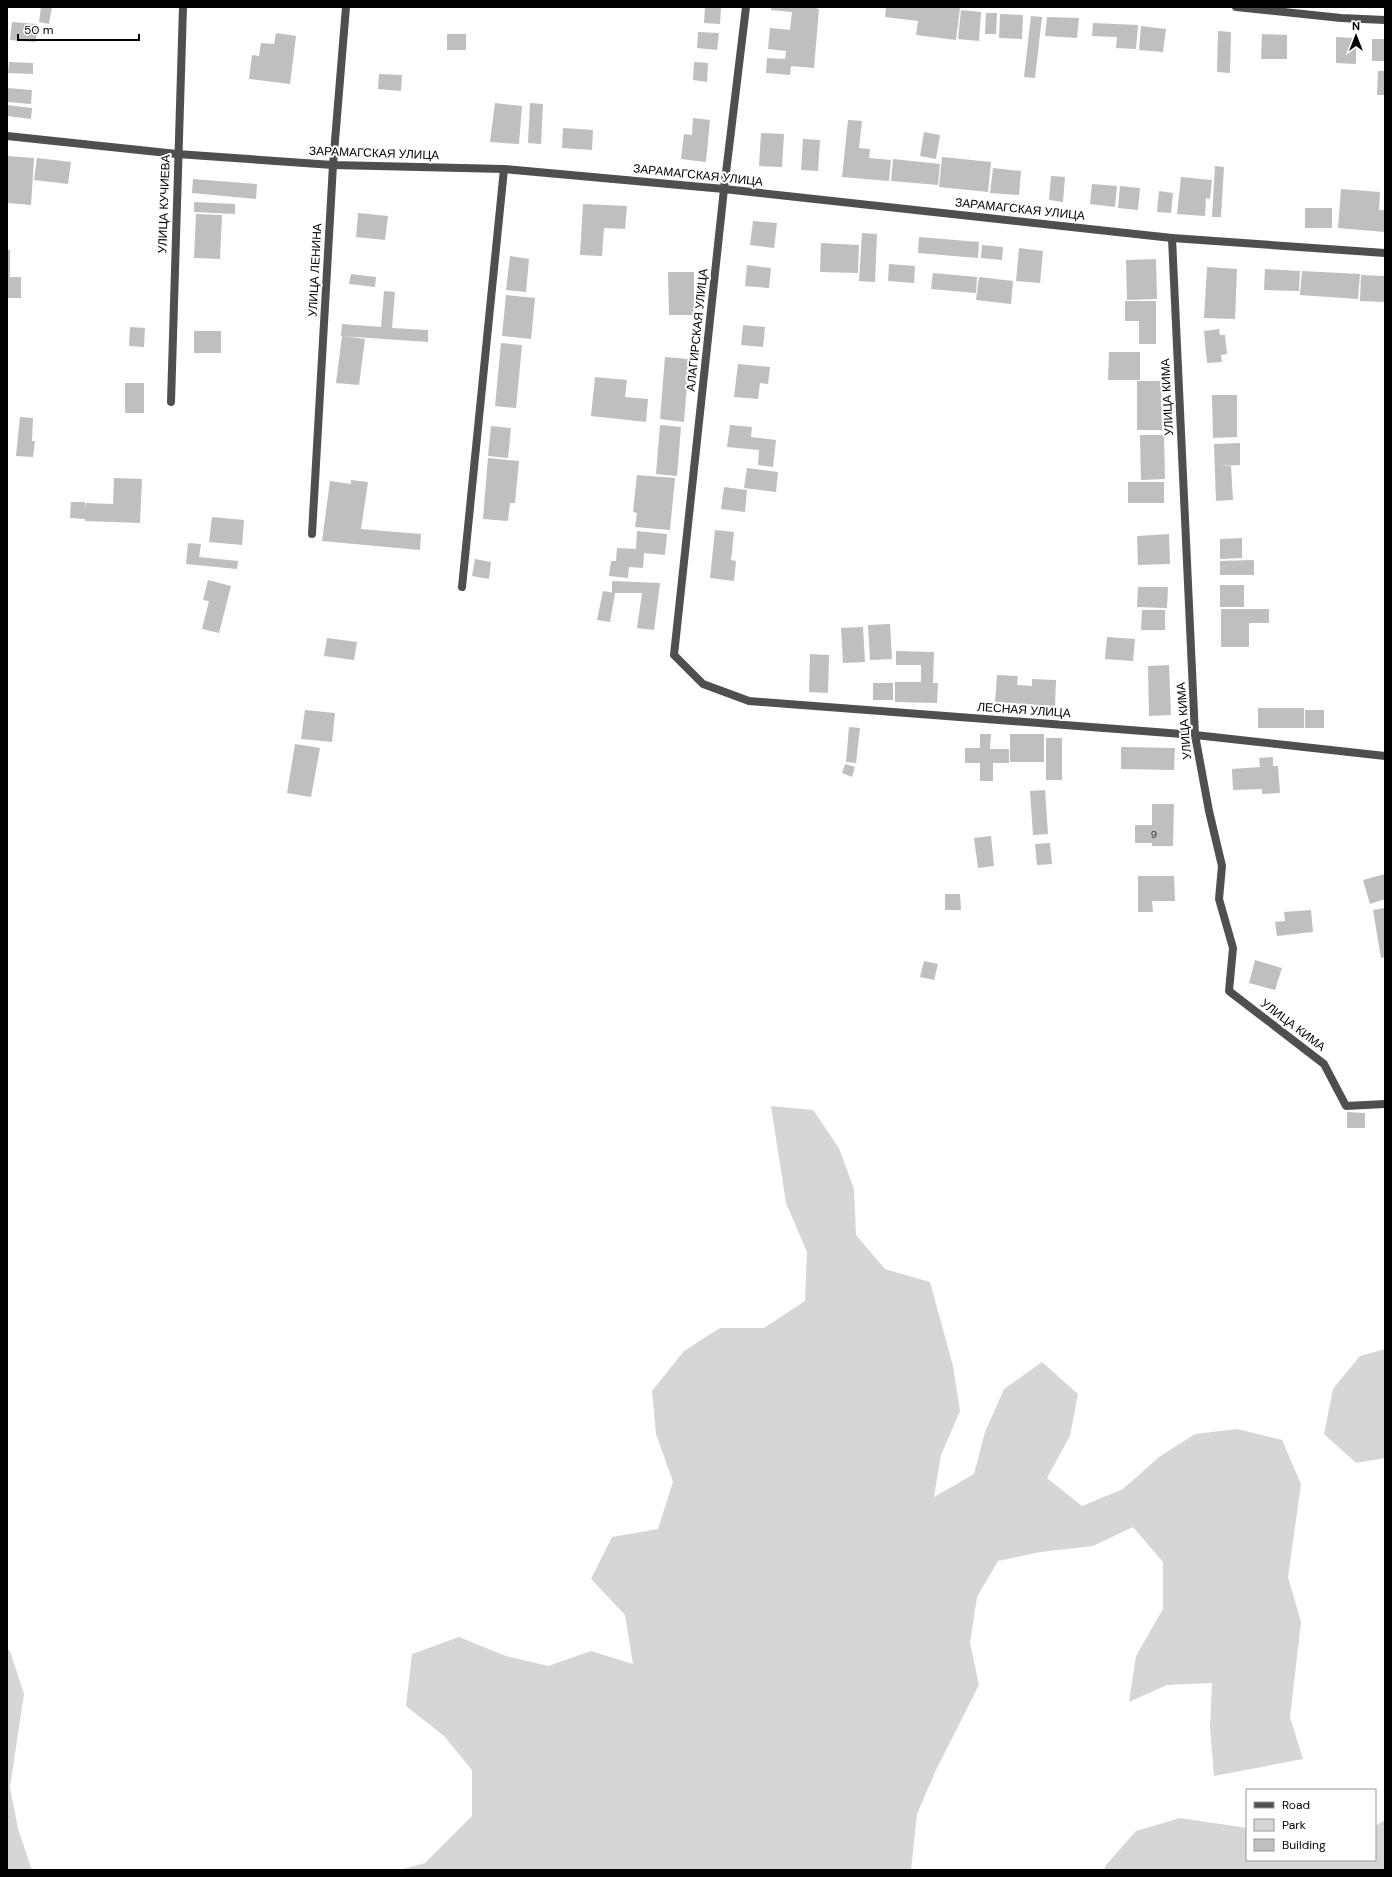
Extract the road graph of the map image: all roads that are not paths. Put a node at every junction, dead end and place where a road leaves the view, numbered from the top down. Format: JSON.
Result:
{"nodes":[{"id":1,"x":183,"y":7,"type":"edge"},
{"id":2,"x":346,"y":7,"type":"edge"},
{"id":3,"x":746,"y":7,"type":"edge"},
{"id":4,"x":1236,"y":7,"type":"edge"},
{"id":5,"x":1385,"y":20,"type":"edge"},
{"id":6,"x":7,"y":136,"type":"edge"},
{"id":7,"x":177,"y":154,"type":"junction"},
{"id":8,"x":333,"y":165,"type":"junction"},
{"id":9,"x":504,"y":169,"type":"junction"},
{"id":10,"x":724,"y":189,"type":"junction"},
{"id":11,"x":1172,"y":238,"type":"junction"},
{"id":12,"x":1385,"y":254,"type":"edge"},
{"id":13,"x":171,"y":402,"type":"dead end"},
{"id":14,"x":312,"y":534,"type":"dead end"},
{"id":15,"x":462,"y":587,"type":"dead end"},
{"id":16,"x":674,"y":655,"type":"joint"},
{"id":17,"x":1195,"y":735,"type":"junction"},
{"id":18,"x":1385,"y":756,"type":"edge"},
{"id":19,"x":1385,"y":1104,"type":"edge"}],
"edges":[{"from":1,"to":7,"type":"street","name":"УЛИЦА КУЧИЕВА"},
{"from":2,"to":8,"type":"street","name":"УЛИЦА ЛЕНИНА"},
{"from":3,"to":10,"type":"street","name":"АЛАГИРСКАЯ УЛИЦА"},
{"from":4,"to":5,"type":"street"},
{"from":6,"to":7,"type":"street","name":"ЗАРАМАГСКАЯ УЛИЦА"},
{"from":7,"to":8,"type":"street","name":"ЗАРАМАГСКАЯ УЛИЦА"},
{"from":7,"to":13,"type":"street","name":"УЛИЦА КУЧИЕВА"},
{"from":8,"to":9,"type":"street","name":"ЗАРАМАГСКАЯ УЛИЦА"},
{"from":8,"to":14,"type":"street","name":"УЛИЦА ЛЕНИНА"},
{"from":9,"to":10,"type":"street","name":"ЗАРАМАГСКАЯ УЛИЦА"},
{"from":9,"to":15,"type":"street"},
{"from":10,"to":11,"type":"street","name":"ЗАРАМАГСКАЯ УЛИЦА"},
{"from":10,"to":16,"type":"street","name":"АЛАГИРСКАЯ УЛИЦА"},
{"from":11,"to":12,"type":"street","name":"ЗАРАМАГСКАЯ УЛИЦА"},
{"from":11,"to":17,"type":"street","name":"УЛИЦА КИМА"},
{"from":16,"to":17,"type":"street","name":"ЛЕСНАЯ УЛИЦА"},
{"from":17,"to":18,"type":"street","name":"ЛЕСНАЯ УЛИЦА"},
{"from":17,"to":19,"type":"street","name":"УЛИЦА КИМА"}]}
